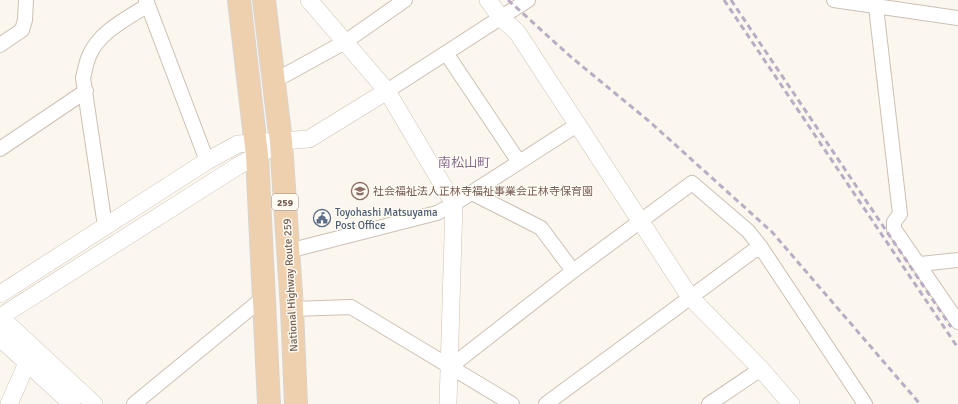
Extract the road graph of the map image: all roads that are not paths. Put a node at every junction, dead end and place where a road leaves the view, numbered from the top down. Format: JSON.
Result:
{"nodes":[{"id":1,"x":26,"y":0,"type":"edge"},
{"id":2,"x":239,"y":0,"type":"edge"},
{"id":3,"x":264,"y":0,"type":"edge"},
{"id":4,"x":309,"y":0,"type":"edge"},
{"id":5,"x":406,"y":0,"type":"edge"},
{"id":6,"x":488,"y":0,"type":"edge"},
{"id":7,"x":528,"y":0,"type":"edge"},
{"id":8,"x":834,"y":0,"type":"edge"},
{"id":9,"x":147,"y":3,"type":"edge"},
{"id":10,"x":875,"y":3,"type":"edge"},
{"id":11,"x":501,"y":18,"type":"junction"},
{"id":12,"x":958,"y":18,"type":"edge"},
{"id":13,"x":345,"y":42,"type":"junction"},
{"id":14,"x":0,"y":45,"type":"edge"},
{"id":15,"x":446,"y":53,"type":"junction"},
{"id":16,"x":274,"y":81,"type":"junction"},
{"id":17,"x":86,"y":91,"type":"junction"},
{"id":18,"x":387,"y":91,"type":"junction"},
{"id":19,"x":577,"y":125,"type":"junction"},
{"id":20,"x":281,"y":142,"type":"junction"},
{"id":21,"x":0,"y":148,"type":"edge"},
{"id":22,"x":256,"y":149,"type":"junction"},
{"id":23,"x":207,"y":161,"type":"junction"},
{"id":24,"x":519,"y":162,"type":"junction"},
{"id":25,"x":472,"y":193,"type":"junction"},
{"id":26,"x":454,"y":204,"type":"junction"},
{"id":27,"x":640,"y":222,"type":"junction"},
{"id":28,"x":105,"y":226,"type":"junction"},
{"id":29,"x":760,"y":246,"type":"junction"},
{"id":30,"x":288,"y":251,"type":"junction"},
{"id":31,"x":958,"y":260,"type":"edge"},
{"id":32,"x":920,"y":264,"type":"junction"},
{"id":33,"x":573,"y":271,"type":"junction"},
{"id":34,"x":0,"y":294,"type":"edge"},
{"id":35,"x":690,"y":297,"type":"junction"},
{"id":36,"x":264,"y":298,"type":"junction"},
{"id":37,"x":292,"y":309,"type":"junction"},
{"id":38,"x":0,"y":317,"type":"edge"},
{"id":39,"x":958,"y":322,"type":"edge"},
{"id":40,"x":0,"y":323,"type":"edge"},
{"id":41,"x":0,"y":338,"type":"edge"},
{"id":42,"x":28,"y":363,"type":"junction"},
{"id":43,"x":450,"y":367,"type":"junction"},
{"id":44,"x":762,"y":369,"type":"junction"},
{"id":45,"x":9,"y":404,"type":"edge"},
{"id":46,"x":72,"y":404,"type":"edge"},
{"id":47,"x":94,"y":404,"type":"edge"},
{"id":48,"x":134,"y":404,"type":"edge"},
{"id":49,"x":269,"y":404,"type":"edge"},
{"id":50,"x":296,"y":404,"type":"edge"},
{"id":51,"x":448,"y":404,"type":"edge"},
{"id":52,"x":512,"y":404,"type":"edge"},
{"id":53,"x":546,"y":404,"type":"edge"},
{"id":54,"x":709,"y":404,"type":"edge"},
{"id":55,"x":792,"y":404,"type":"edge"},
{"id":56,"x":865,"y":404,"type":"edge"}],
"edges":[{"from":1,"to":14,"type":"street"},
{"from":2,"to":22,"type":"highway","number":"259"},
{"from":3,"to":16,"type":"highway","name":"National Highway Route 259","number":"259"},
{"from":4,"to":13,"type":"street"},
{"from":5,"to":13,"type":"street"},
{"from":6,"to":11,"type":"street"},
{"from":7,"to":11,"type":"street"},
{"from":8,"to":10,"type":"street"},
{"from":9,"to":17,"type":"street"},
{"from":9,"to":23,"type":"street"},
{"from":10,"to":12,"type":"street"},
{"from":10,"to":32,"type":"street"},
{"from":11,"to":15,"type":"street"},
{"from":11,"to":19,"type":"street"},
{"from":13,"to":16,"type":"street"},
{"from":13,"to":18,"type":"street"},
{"from":15,"to":18,"type":"street"},
{"from":15,"to":24,"type":"street"},
{"from":16,"to":20,"type":"highway","name":"National Highway Route 259","number":"259"},
{"from":17,"to":21,"type":"street"},
{"from":17,"to":28,"type":"street"},
{"from":18,"to":20,"type":"street"},
{"from":18,"to":26,"type":"street"},
{"from":19,"to":24,"type":"street"},
{"from":19,"to":27,"type":"street"},
{"from":20,"to":22,"type":"street"},
{"from":20,"to":30,"type":"highway","name":"National Highway Route 259","number":"259"},
{"from":22,"to":23,"type":"street"},
{"from":22,"to":36,"type":"highway","number":"259"},
{"from":22,"to":38,"type":"street"},
{"from":23,"to":28,"type":"street"},
{"from":24,"to":25,"type":"street"},
{"from":25,"to":26,"type":"street"},
{"from":25,"to":33,"type":"street"},
{"from":26,"to":30,"type":"street"},
{"from":26,"to":43,"type":"street"},
{"from":27,"to":29,"type":"street"},
{"from":27,"to":33,"type":"street"},
{"from":27,"to":35,"type":"street"},
{"from":28,"to":34,"type":"street"},
{"from":29,"to":35,"type":"street"},
{"from":29,"to":56,"type":"street"},
{"from":30,"to":37,"type":"highway","name":"National Highway Route 259","number":"259"},
{"from":31,"to":32,"type":"street"},
{"from":32,"to":39,"type":"street"},
{"from":33,"to":43,"type":"street"},
{"from":35,"to":44,"type":"street"},
{"from":35,"to":53,"type":"street"},
{"from":36,"to":48,"type":"street"},
{"from":36,"to":49,"type":"highway","number":"259"},
{"from":37,"to":43,"type":"street"},
{"from":37,"to":50,"type":"highway","name":"National Highway Route 259","number":"259"},
{"from":40,"to":47,"type":"street"},
{"from":41,"to":42,"type":"street"},
{"from":42,"to":45,"type":"street"},
{"from":42,"to":46,"type":"street"},
{"from":43,"to":51,"type":"street"},
{"from":43,"to":52,"type":"street"},
{"from":44,"to":54,"type":"street"},
{"from":44,"to":55,"type":"street"}]}
